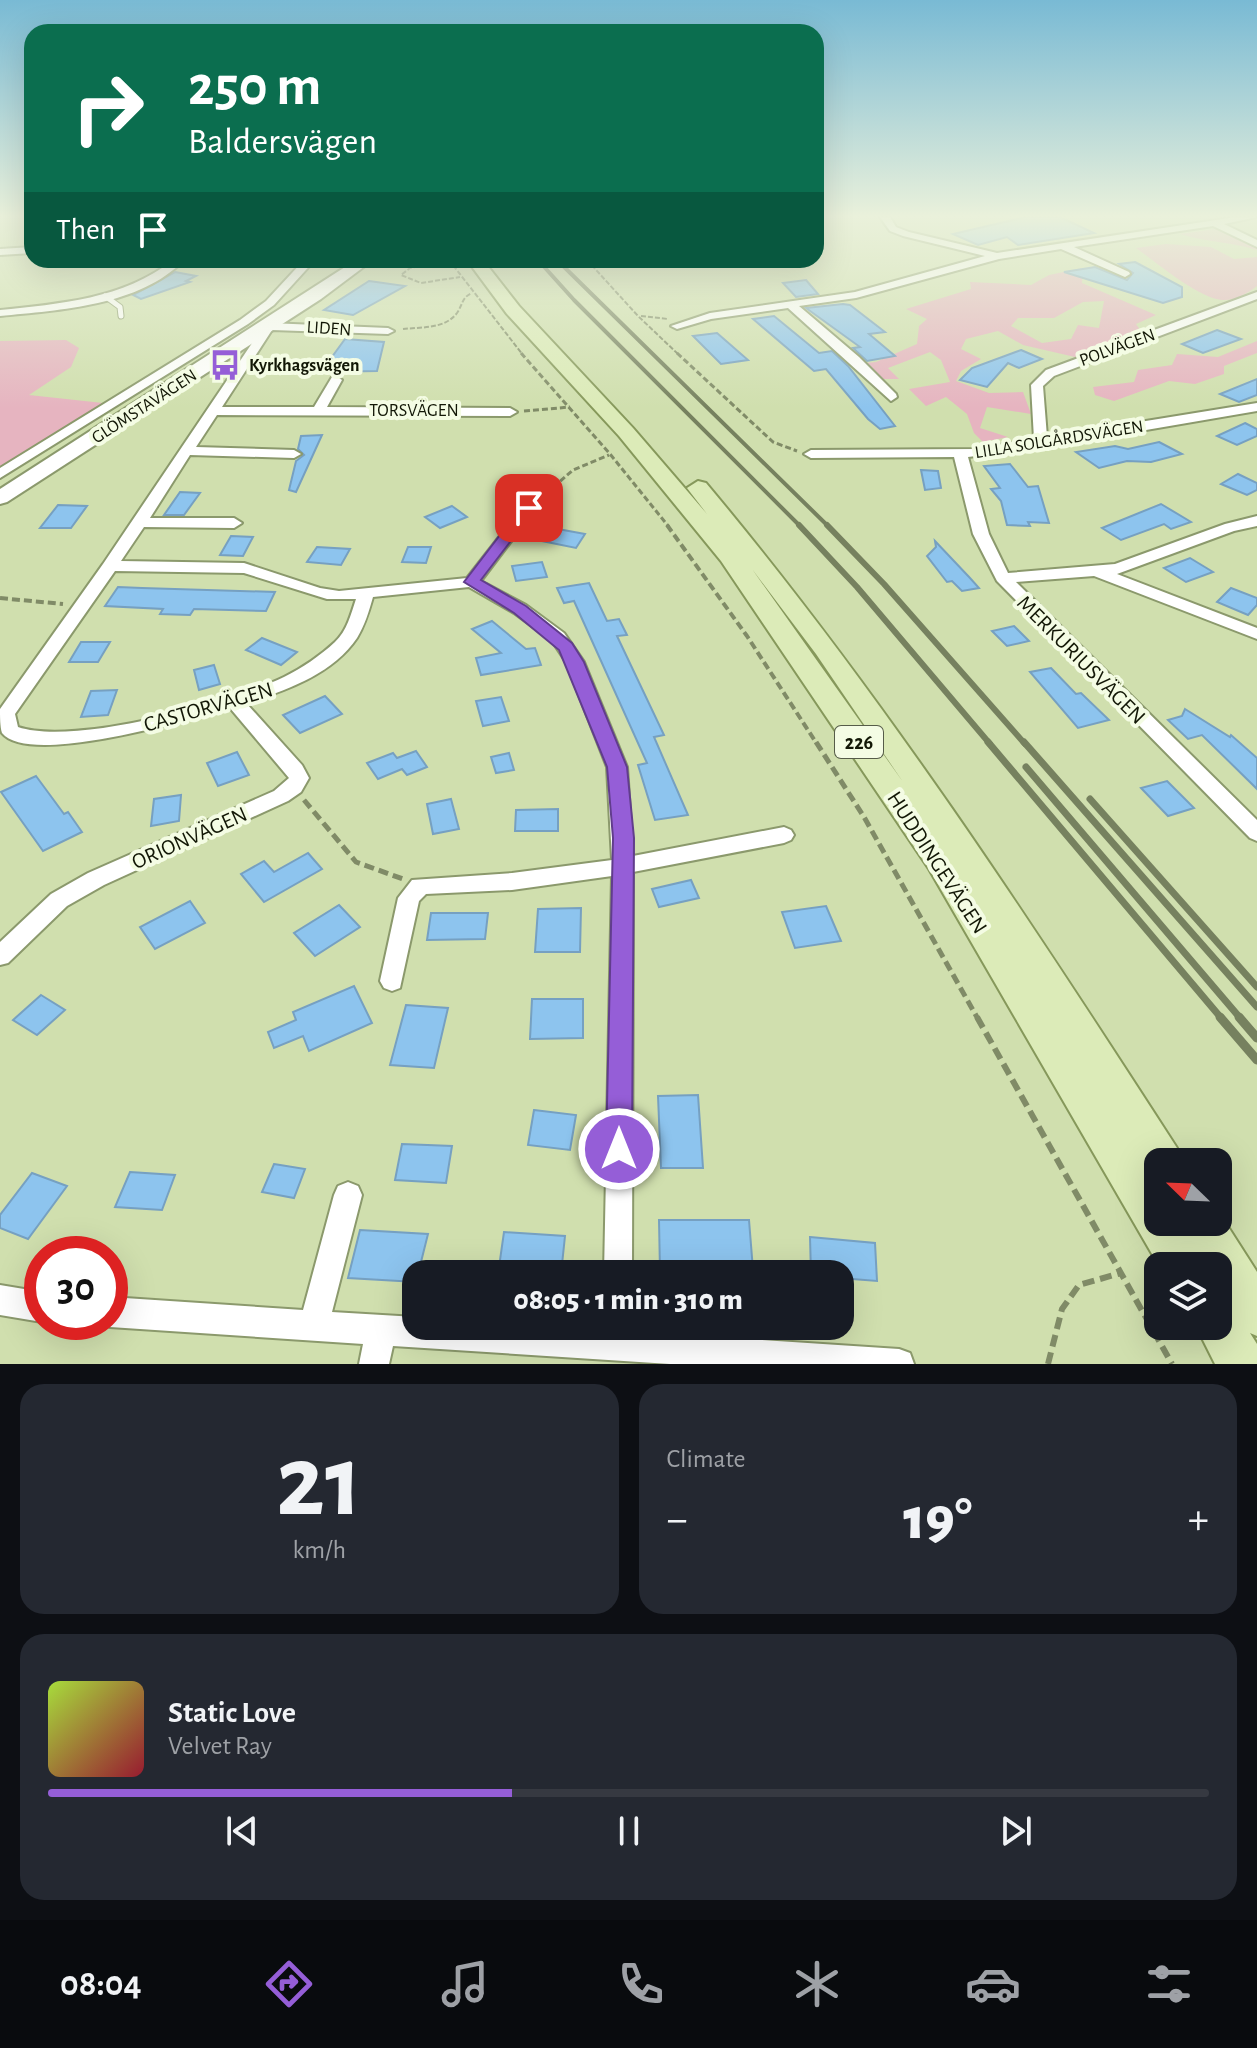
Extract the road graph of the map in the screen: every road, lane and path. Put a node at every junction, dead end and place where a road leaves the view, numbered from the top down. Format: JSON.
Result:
{"nodes":[{"id":1,"x":147,"y":281,"type":"edge"},
{"id":2,"x":291,"y":281,"type":"edge"},
{"id":3,"x":336,"y":281,"type":"edge"},
{"id":4,"x":470,"y":281,"type":"edge"},
{"id":5,"x":482,"y":281,"type":"edge"},
{"id":6,"x":508,"y":281,"type":"edge"},
{"id":7,"x":606,"y":281,"type":"edge"},
{"id":8,"x":908,"y":281,"type":"edge"},
{"id":9,"x":472,"y":293,"type":"junction"},
{"id":10,"x":1257,"y":295,"type":"edge"},
{"id":11,"x":105,"y":296,"type":"junction"},
{"id":12,"x":791,"y":305,"type":"junction"},
{"id":13,"x":0,"y":313,"type":"edge"},
{"id":14,"x":121,"y":316,"type":"dead end"},
{"id":15,"x":269,"y":326,"type":"junction"},
{"id":16,"x":677,"y":326,"type":"dead end"},
{"id":17,"x":388,"y":331,"type":"joint"},
{"id":18,"x":176,"y":363,"type":"junction"},
{"id":19,"x":203,"y":368,"type":"junction"},
{"id":20,"x":336,"y":380,"type":"dead end"},
{"id":21,"x":891,"y":397,"type":"dead end"},
{"id":22,"x":570,"y":407,"type":"junction"},
{"id":23,"x":1257,"y":407,"type":"edge"},
{"id":24,"x":319,"y":410,"type":"junction"},
{"id":25,"x":215,"y":411,"type":"junction"},
{"id":26,"x":1236,"y":411,"type":"junction"},
{"id":27,"x":510,"y":412,"type":"joint"},
{"id":28,"x":1257,"y":420,"type":"edge"},
{"id":29,"x":1041,"y":444,"type":"junction"},
{"id":30,"x":186,"y":451,"type":"junction"},
{"id":31,"x":960,"y":453,"type":"junction"},
{"id":32,"x":294,"y":454,"type":"dead end"},
{"id":33,"x":610,"y":454,"type":"junction"},
{"id":34,"x":811,"y":454,"type":"joint"},
{"id":35,"x":0,"y":474,"type":"edge"},
{"id":36,"x":0,"y":498,"type":"edge"},
{"id":37,"x":529,"y":508,"type":"joint"},
{"id":38,"x":1257,"y":521,"type":"edge"},
{"id":39,"x":138,"y":522,"type":"junction"},
{"id":40,"x":234,"y":523,"type":"dead end"},
{"id":41,"x":110,"y":566,"type":"junction"},
{"id":42,"x":1100,"y":573,"type":"junction"},
{"id":43,"x":1003,"y":578,"type":"junction"},
{"id":44,"x":472,"y":582,"type":"junction"},
{"id":45,"x":366,"y":595,"type":"junction"},
{"id":46,"x":0,"y":598,"type":"edge"},
{"id":47,"x":81,"y":606,"type":"junction"},
{"id":48,"x":1257,"y":634,"type":"edge"},
{"id":49,"x":235,"y":703,"type":"junction"},
{"id":50,"x":294,"y":787,"type":"junction"},
{"id":51,"x":1257,"y":833,"type":"edge"},
{"id":52,"x":784,"y":835,"type":"dead end"},
{"id":53,"x":622,"y":867,"type":"junction"},
{"id":54,"x":420,"y":886,"type":"junction"},
{"id":55,"x":0,"y":956,"type":"edge"},
{"id":56,"x":392,"y":981,"type":"dead end"},
{"id":57,"x":1153,"y":1148,"type":"edge"},
{"id":58,"x":348,"y":1195,"type":"dead end"},
{"id":59,"x":1209,"y":1236,"type":"edge"},
{"id":60,"x":1176,"y":1252,"type":"edge"},
{"id":61,"x":618,"y":1260,"type":"edge"},
{"id":62,"x":1121,"y":1273,"type":"junction"},
{"id":63,"x":0,"y":1300,"type":"edge"},
{"id":64,"x":24,"y":1305,"type":"edge"},
{"id":65,"x":128,"y":1313,"type":"edge"},
{"id":66,"x":1257,"y":1313,"type":"edge"},
{"id":67,"x":313,"y":1326,"type":"junction"},
{"id":68,"x":381,"y":1332,"type":"junction"},
{"id":69,"x":402,"y":1332,"type":"edge"},
{"id":70,"x":666,"y":1340,"type":"edge"},
{"id":71,"x":1228,"y":1340,"type":"edge"},
{"id":72,"x":374,"y":1364,"type":"edge"},
{"id":73,"x":899,"y":1364,"type":"edge"},
{"id":74,"x":1048,"y":1364,"type":"edge"},
{"id":75,"x":1172,"y":1364,"type":"edge"},
{"id":76,"x":1242,"y":1364,"type":"edge"}],
"edges":[{"from":1,"to":11,"type":"street"},
{"from":2,"to":18,"type":"street"},
{"from":3,"to":15,"type":"main road","name":"GLÖMSTAVÄGEN"},
{"from":4,"to":9,"type":"path"},
{"from":5,"to":60,"type":"main road","name":"HUDDINGEVÄGEN","number":"226"},
{"from":6,"to":57,"type":"main road","name":"HUDDINGEVÄGEN","number":"226"},
{"from":7,"to":34,"type":"path"},
{"from":8,"to":12,"type":"street"},
{"from":9,"to":17,"type":"path"},
{"from":9,"to":22,"type":"path"},
{"from":10,"to":29,"type":"street","name":"POLVÄGEN"},
{"from":11,"to":13,"type":"street"},
{"from":11,"to":14,"type":"lane"},
{"from":12,"to":16,"type":"street"},
{"from":12,"to":21,"type":"street"},
{"from":15,"to":17,"type":"street","name":"LIDEN"},
{"from":15,"to":19,"type":"main road","name":"GLÖMSTAVÄGEN"},
{"from":15,"to":25,"type":"street"},
{"from":18,"to":19,"type":"street"},
{"from":18,"to":35,"type":"street"},
{"from":19,"to":36,"type":"main road","name":"GLÖMSTAVÄGEN"},
{"from":20,"to":24,"type":"street"},
{"from":22,"to":27,"type":"path"},
{"from":22,"to":33,"type":"path"},
{"from":23,"to":26,"type":"street","name":"LILLA SOLGÅRDSVÄGEN"},
{"from":24,"to":25,"type":"street","name":"TORSVÄGEN"},
{"from":24,"to":27,"type":"street","name":"TORSVÄGEN"},
{"from":25,"to":30,"type":"street"},
{"from":26,"to":28,"type":"street"},
{"from":26,"to":29,"type":"street","name":"LILLA SOLGÅRDSVÄGEN"},
{"from":29,"to":31,"type":"street","name":"LILLA SOLGÅRDSVÄGEN"},
{"from":30,"to":32,"type":"street"},
{"from":30,"to":39,"type":"street"},
{"from":31,"to":34,"type":"street","name":"LILLA SOLGÅRDSVÄGEN"},
{"from":31,"to":43,"type":"street","name":"MERKURIUSVÄGEN"},
{"from":33,"to":37,"type":"path"},
{"from":33,"to":62,"type":"path"},
{"from":37,"to":44,"type":"street"},
{"from":38,"to":42,"type":"street"},
{"from":39,"to":40,"type":"street"},
{"from":39,"to":41,"type":"street"},
{"from":41,"to":45,"type":"street"},
{"from":41,"to":47,"type":"street"},
{"from":42,"to":43,"type":"street"},
{"from":42,"to":48,"type":"street"},
{"from":43,"to":51,"type":"street","name":"MERKURIUSVÄGEN"},
{"from":44,"to":45,"type":"street"},
{"from":44,"to":53,"type":"street"},
{"from":45,"to":49,"type":"street","name":"CASTORVÄGEN"},
{"from":46,"to":47,"type":"path"},
{"from":47,"to":49,"type":"street","name":"CASTORVÄGEN"},
{"from":49,"to":50,"type":"street"},
{"from":50,"to":54,"type":"path"},
{"from":50,"to":55,"type":"street","name":"ORIONVÄGEN"},
{"from":52,"to":53,"type":"street"},
{"from":53,"to":54,"type":"street"},
{"from":53,"to":61,"type":"street"},
{"from":54,"to":56,"type":"street"},
{"from":58,"to":67,"type":"street"},
{"from":59,"to":66,"type":"main road"},
{"from":62,"to":74,"type":"path"},
{"from":62,"to":75,"type":"path"},
{"from":63,"to":64,"type":"street"},
{"from":65,"to":67,"type":"street"},
{"from":67,"to":68,"type":"street"},
{"from":68,"to":69,"type":"street"},
{"from":68,"to":72,"type":"street"},
{"from":70,"to":73,"type":"street"},
{"from":71,"to":76,"type":"main road"}]}
